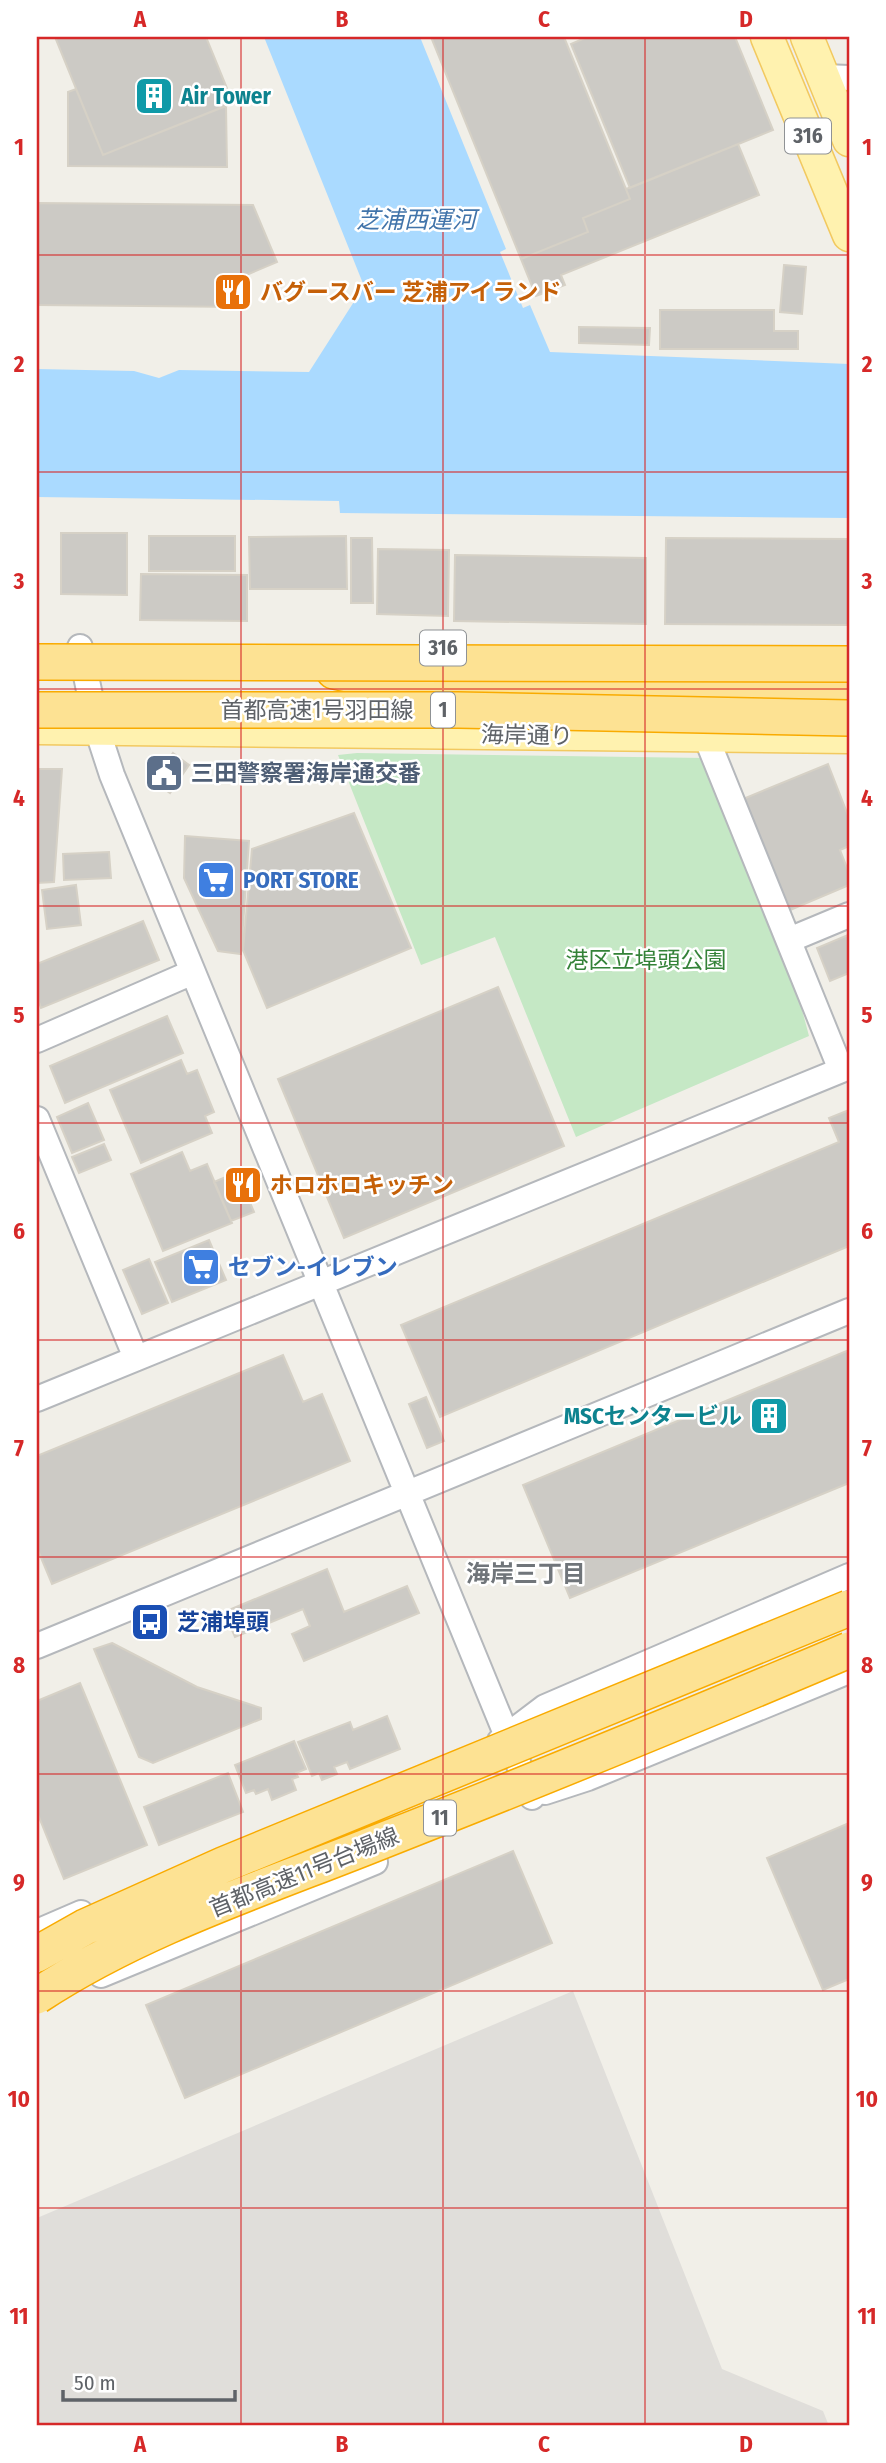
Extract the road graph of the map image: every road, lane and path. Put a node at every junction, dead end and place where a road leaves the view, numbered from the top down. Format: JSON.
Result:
{"nodes":[{"id":1,"x":767,"y":37,"type":"edge"},
{"id":2,"x":807,"y":37,"type":"edge"},
{"id":3,"x":837,"y":77,"type":"edge"},
{"id":4,"x":849,"y":140,"type":"edge"},
{"id":5,"x":849,"y":235,"type":"edge"},
{"id":6,"x":37,"y":645,"type":"edge"},
{"id":7,"x":80,"y":647,"type":"junction"},
{"id":8,"x":220,"y":648,"type":"junction"},
{"id":9,"x":849,"y":649,"type":"edge"},
{"id":10,"x":37,"y":662,"type":"edge"},
{"id":11,"x":849,"y":664,"type":"edge"},
{"id":12,"x":37,"y":685,"type":"edge"},
{"id":13,"x":849,"y":690,"type":"edge"},
{"id":14,"x":37,"y":710,"type":"edge"},
{"id":15,"x":458,"y":710,"type":"junction"},
{"id":16,"x":849,"y":718,"type":"edge"},
{"id":17,"x":37,"y":728,"type":"edge"},
{"id":18,"x":97,"y":729,"type":"junction"},
{"id":19,"x":706,"y":737,"type":"junction"},
{"id":20,"x":849,"y":737,"type":"edge"},
{"id":21,"x":849,"y":915,"type":"edge"},
{"id":22,"x":789,"y":940,"type":"junction"},
{"id":23,"x":193,"y":972,"type":"junction"},
{"id":24,"x":37,"y":1040,"type":"edge"},
{"id":25,"x":845,"y":1069,"type":"edge"},
{"id":26,"x":37,"y":1119,"type":"edge"},
{"id":27,"x":321,"y":1283,"type":"junction"},
{"id":28,"x":849,"y":1311,"type":"edge"},
{"id":29,"x":136,"y":1358,"type":"junction"},
{"id":30,"x":37,"y":1399,"type":"edge"},
{"id":31,"x":406,"y":1493,"type":"junction"},
{"id":32,"x":849,"y":1576,"type":"edge"},
{"id":33,"x":849,"y":1600,"type":"edge"},
{"id":34,"x":836,"y":1610,"type":"edge"},
{"id":35,"x":37,"y":1646,"type":"edge"},
{"id":36,"x":847,"y":1655,"type":"edge"},
{"id":37,"x":506,"y":1738,"type":"junction"},
{"id":38,"x":532,"y":1797,"type":"junction"},
{"id":39,"x":37,"y":1932,"type":"edge"},
{"id":40,"x":37,"y":1954,"type":"edge"},
{"id":41,"x":37,"y":1996,"type":"edge"},
{"id":42,"x":37,"y":2002,"type":"edge"}],
"edges":[{"from":1,"to":5,"type":"main road","number":"316"},
{"from":2,"to":3,"type":"main road","number":"316"},
{"from":3,"to":4,"type":"main road","number":"316"},
{"from":6,"to":7,"type":"main road","number":"316"},
{"from":7,"to":8,"type":"main road","number":"316"},
{"from":7,"to":18,"type":"street"},
{"from":8,"to":9,"type":"main road","number":"316"},
{"from":8,"to":13,"type":"highway"},
{"from":10,"to":11,"type":"highway","name":"首都高速1号羽田線","number":"1","bridge":true},
{"from":12,"to":15,"type":"highway","bridge":true},
{"from":14,"to":15,"type":"highway","name":"首都高速1号羽田線","number":"1","bridge":true},
{"from":15,"to":16,"type":"highway","name":"首都高速1号羽田線","number":"1","bridge":true},
{"from":17,"to":18,"type":"main road","name":"海岸通り"},
{"from":18,"to":19,"type":"main road","name":"海岸通り"},
{"from":18,"to":23,"type":"street"},
{"from":19,"to":20,"type":"main road","name":"海岸通り"},
{"from":19,"to":22,"type":"street"},
{"from":21,"to":22,"type":"street"},
{"from":22,"to":25,"type":"street"},
{"from":23,"to":24,"type":"street"},
{"from":23,"to":27,"type":"street"},
{"from":25,"to":27,"type":"street"},
{"from":26,"to":29,"type":"street"},
{"from":27,"to":29,"type":"street"},
{"from":27,"to":31,"type":"street"},
{"from":28,"to":31,"type":"street"},
{"from":29,"to":30,"type":"street"},
{"from":31,"to":35,"type":"street"},
{"from":31,"to":37,"type":"street"},
{"from":32,"to":37,"type":"street"},
{"from":33,"to":34,"type":"street"},
{"from":34,"to":40,"type":"highway","name":"首都高速11号台場線","number":"11","bridge":true},
{"from":36,"to":38,"type":"street"},
{"from":36,"to":41,"type":"highway","name":"首都高速11号台場線","number":"11","bridge":true},
{"from":37,"to":38,"type":"street"},
{"from":37,"to":39,"type":"street"},
{"from":38,"to":42,"type":"street"}]}
